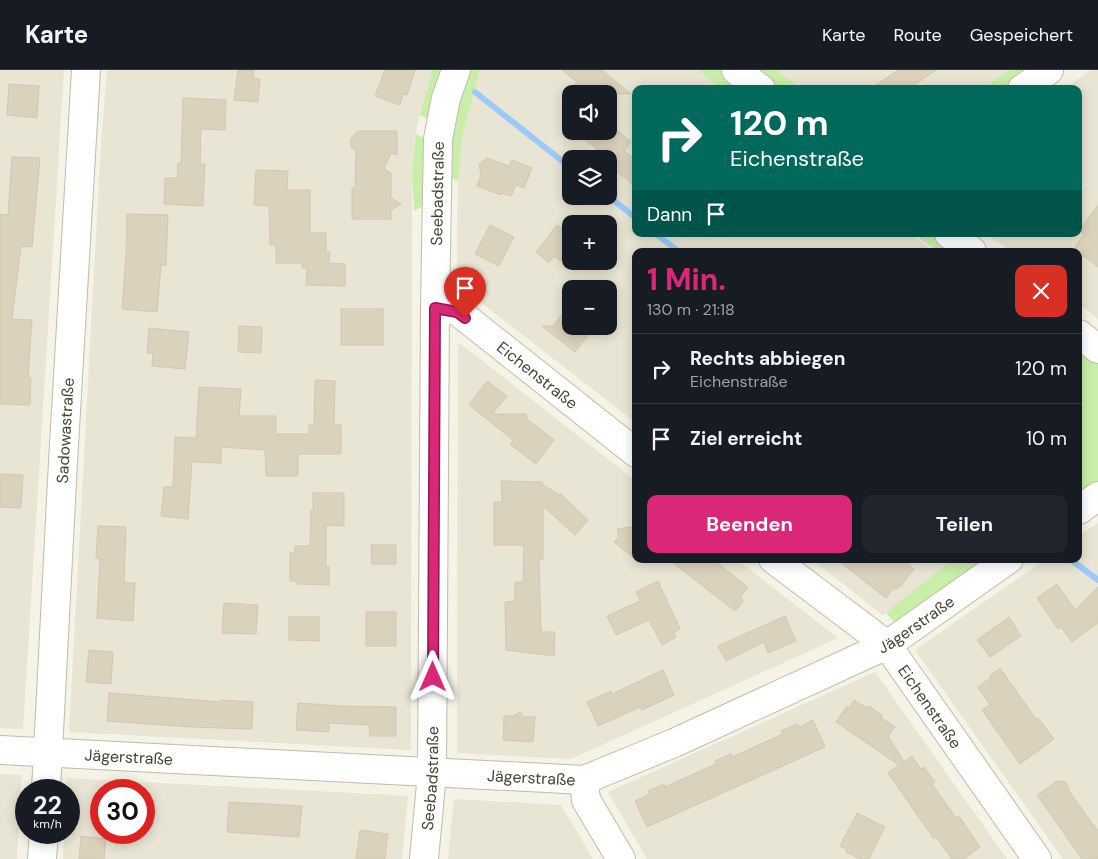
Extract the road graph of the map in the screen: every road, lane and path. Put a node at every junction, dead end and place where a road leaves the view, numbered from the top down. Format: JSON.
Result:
{"nodes":[{"id":1,"x":86,"y":70,"type":"edge"},
{"id":2,"x":456,"y":70,"type":"edge"},
{"id":3,"x":736,"y":70,"type":"edge"},
{"id":4,"x":1049,"y":70,"type":"edge"},
{"id":5,"x":755,"y":85,"type":"edge"},
{"id":6,"x":1028,"y":85,"type":"edge"},
{"id":7,"x":953,"y":237,"type":"edge"},
{"id":8,"x":968,"y":248,"type":"edge"},
{"id":9,"x":435,"y":308,"type":"junction"},
{"id":10,"x":1082,"y":336,"type":"edge"},
{"id":11,"x":1098,"y":349,"type":"edge"},
{"id":12,"x":632,"y":450,"type":"edge"},
{"id":13,"x":1098,"y":496,"type":"edge"},
{"id":14,"x":1082,"y":508,"type":"edge"},
{"id":15,"x":778,"y":563,"type":"edge"},
{"id":16,"x":1003,"y":563,"type":"edge"},
{"id":17,"x":887,"y":645,"type":"junction"},
{"id":18,"x":0,"y":750,"type":"edge"},
{"id":19,"x":49,"y":752,"type":"junction"},
{"id":20,"x":432,"y":774,"type":"junction"},
{"id":21,"x":47,"y":779,"type":"edge"},
{"id":22,"x":584,"y":780,"type":"junction"},
{"id":23,"x":43,"y":844,"type":"edge"},
{"id":24,"x":42,"y":859,"type":"edge"},
{"id":25,"x":424,"y":859,"type":"edge"},
{"id":26,"x":621,"y":859,"type":"edge"},
{"id":27,"x":1038,"y":859,"type":"edge"}],
"edges":[{"from":1,"to":19,"type":"street","name":"Sadowastraße"},
{"from":2,"to":9,"type":"street","name":"Seebadstraße"},
{"from":3,"to":5,"type":"street"},
{"from":4,"to":6,"type":"street"},
{"from":7,"to":8,"type":"street"},
{"from":9,"to":12,"type":"street","name":"Eichenstraße"},
{"from":9,"to":20,"type":"street","name":"Seebadstraße"},
{"from":10,"to":11,"type":"street"},
{"from":13,"to":14,"type":"street"},
{"from":15,"to":17,"type":"street","name":"Eichenstraße"},
{"from":16,"to":17,"type":"street","name":"Jägerstraße"},
{"from":17,"to":22,"type":"street","name":"Jägerstraße"},
{"from":17,"to":27,"type":"street","name":"Eichenstraße"},
{"from":18,"to":19,"type":"street","name":"Jägerstraße"},
{"from":19,"to":20,"type":"street","name":"Jägerstraße"},
{"from":19,"to":21,"type":"street","name":"Sadowastraße"},
{"from":20,"to":22,"type":"street","name":"Jägerstraße"},
{"from":20,"to":25,"type":"street","name":"Seebadstraße"},
{"from":22,"to":26,"type":"street"},
{"from":23,"to":24,"type":"street"}]}
